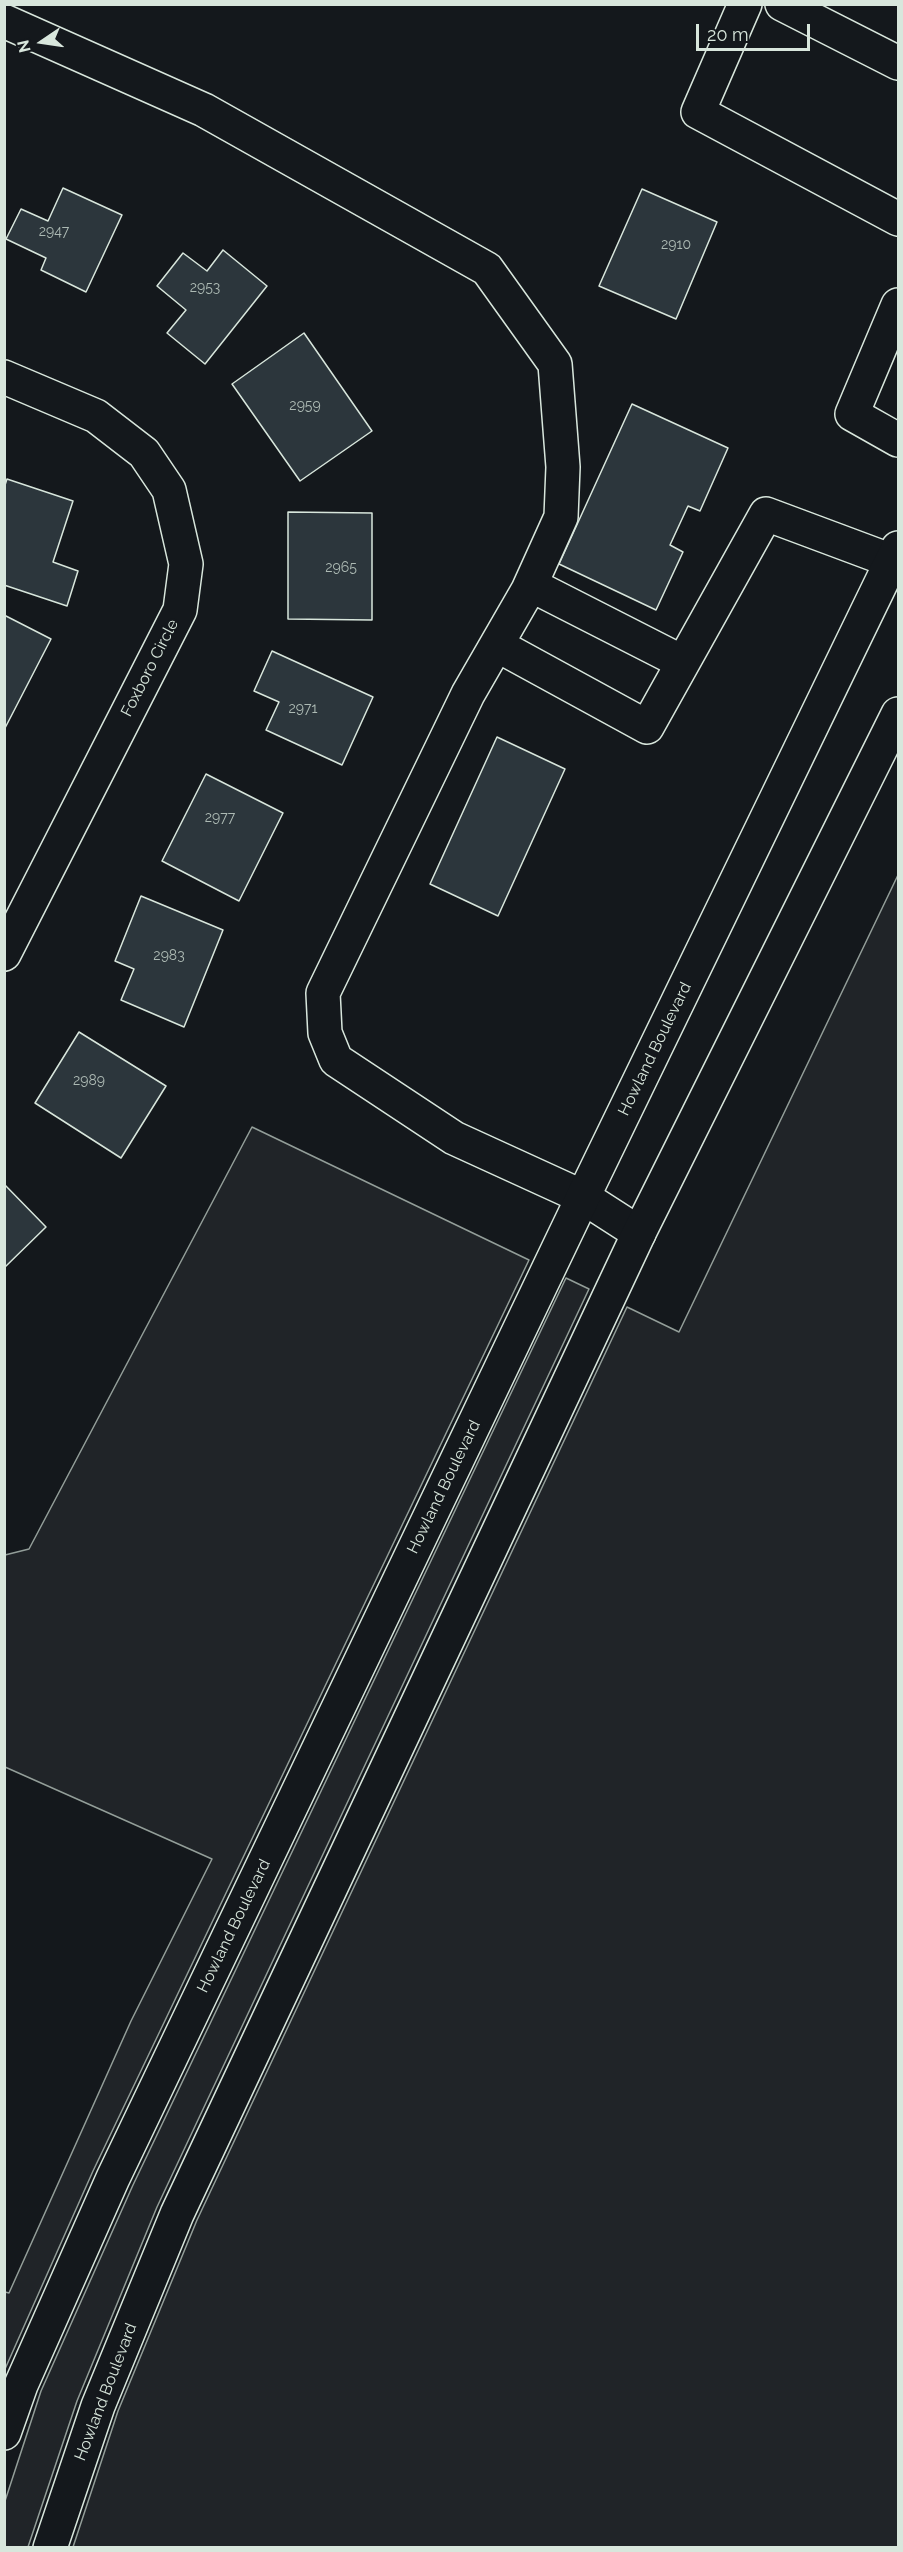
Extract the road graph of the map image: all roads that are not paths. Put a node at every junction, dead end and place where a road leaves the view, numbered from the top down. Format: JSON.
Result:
{"nodes":[{"id":1,"x":746,"y":4,"type":"edge"},
{"id":2,"x":782,"y":4,"type":"edge"},
{"id":3,"x":4,"y":21,"type":"edge"},
{"id":4,"x":898,"y":63,"type":"edge"},
{"id":5,"x":898,"y":219,"type":"edge"},
{"id":6,"x":898,"y":305,"type":"edge"},
{"id":7,"x":4,"y":377,"type":"edge"},
{"id":8,"x":898,"y":440,"type":"edge"},
{"id":9,"x":896,"y":554,"type":"edge"},
{"id":10,"x":531,"y":585,"type":"junction"},
{"id":11,"x":497,"y":645,"type":"junction"},
{"id":12,"x":682,"y":662,"type":"junction"},
{"id":13,"x":898,"y":714,"type":"edge"},
{"id":14,"x":4,"y":954,"type":"edge"},
{"id":15,"x":583,"y":1197,"type":"junction"},
{"id":16,"x":639,"y":1233,"type":"junction"},
{"id":17,"x":4,"y":2433,"type":"edge"},
{"id":18,"x":50,"y":2547,"type":"edge"}],
"edges":[{"from":1,"to":5,"type":"main road"},
{"from":2,"to":4,"type":"main road"},
{"from":3,"to":10,"type":"main road"},
{"from":6,"to":8,"type":"main road"},
{"from":7,"to":14,"type":"main road","name":"Foxboro Circle"},
{"from":9,"to":12,"type":"main road"},
{"from":9,"to":15,"type":"main road","name":"Howland Boulevard"},
{"from":10,"to":11,"type":"main road"},
{"from":10,"to":12,"type":"main road"},
{"from":11,"to":12,"type":"main road"},
{"from":11,"to":15,"type":"main road"},
{"from":13,"to":16,"type":"main road","name":"Howland Boulevard"},
{"from":15,"to":16,"type":"main road"},
{"from":15,"to":17,"type":"main road","name":"Howland Boulevard"},
{"from":16,"to":18,"type":"main road","name":"Howland Boulevard"}]}
